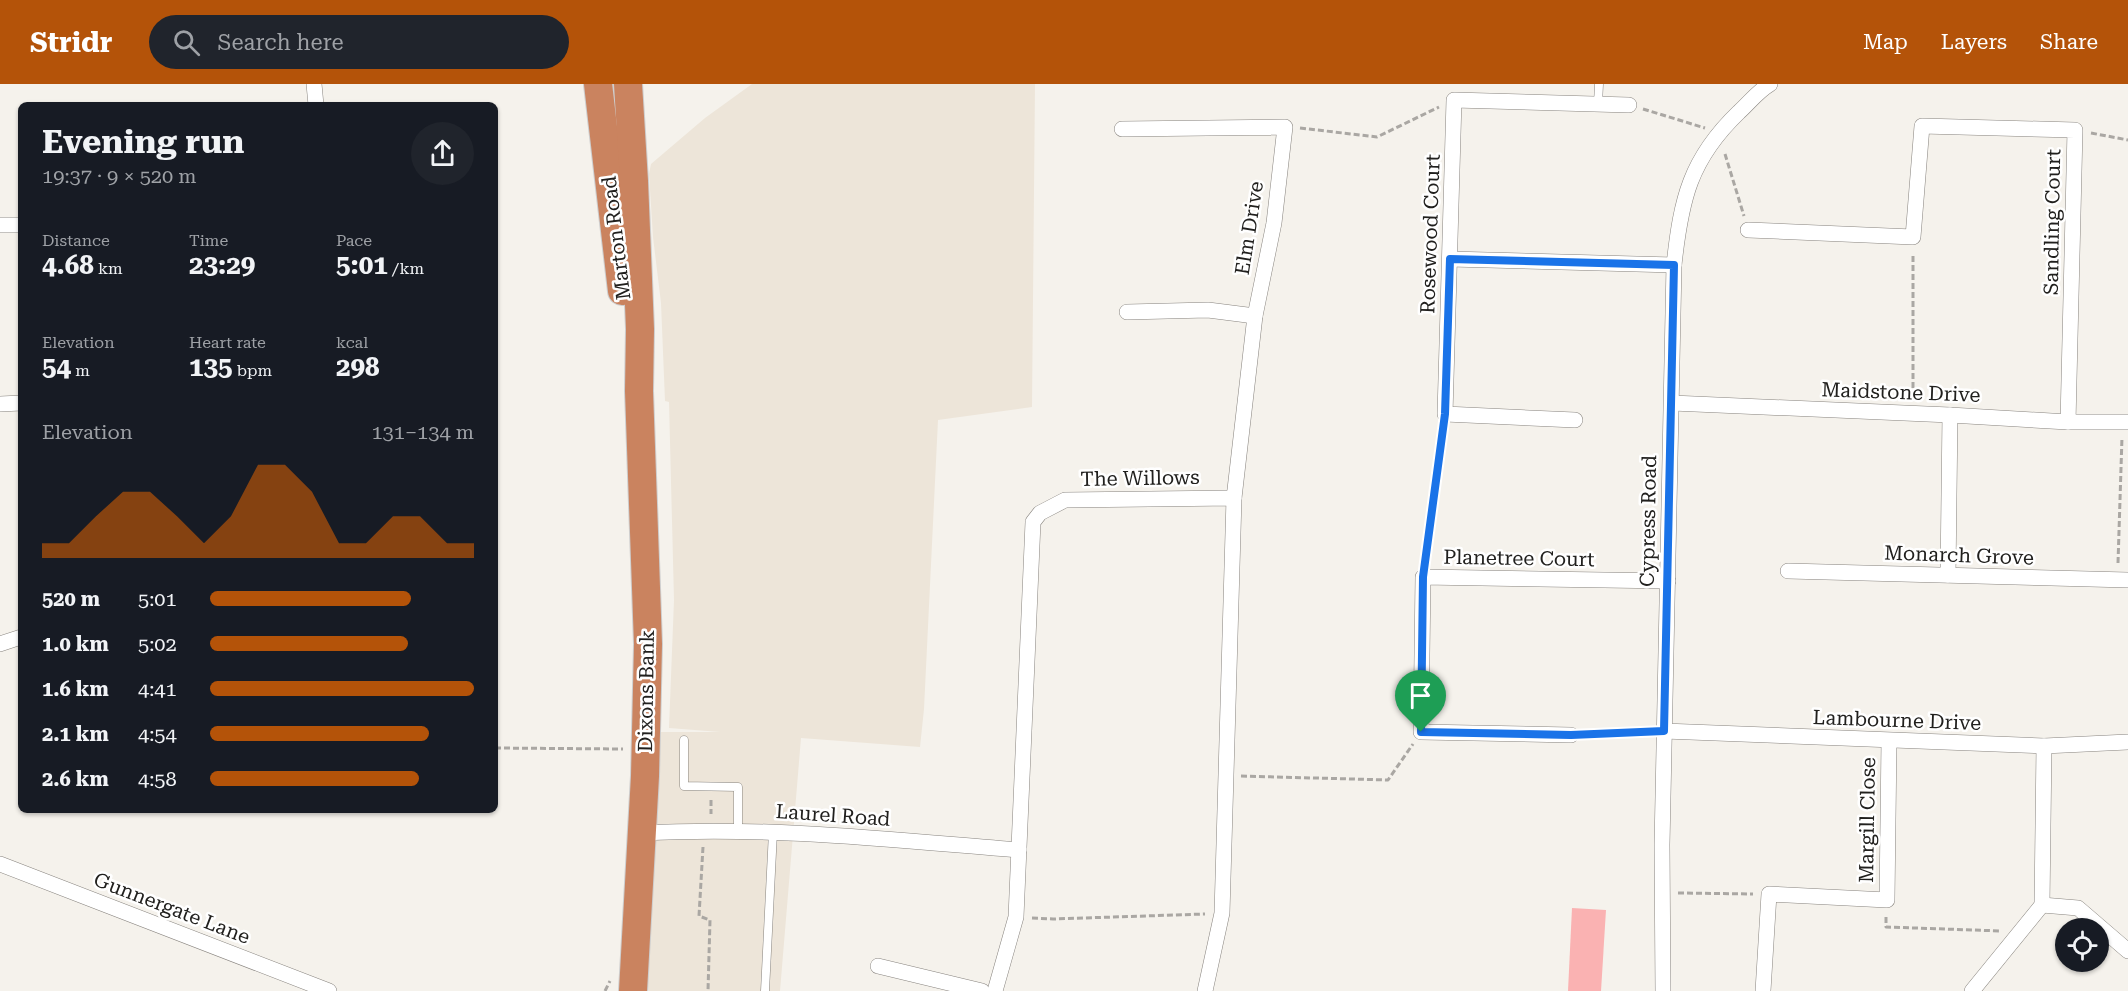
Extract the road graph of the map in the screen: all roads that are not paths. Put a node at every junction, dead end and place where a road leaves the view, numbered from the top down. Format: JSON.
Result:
{"nodes":[{"id":1,"x":314,"y":84,"type":"edge"},
{"id":2,"x":577,"y":84,"type":"edge"},
{"id":3,"x":598,"y":84,"type":"edge"},
{"id":4,"x":1599,"y":84,"type":"edge"},
{"id":5,"x":1770,"y":84,"type":"edge"},
{"id":6,"x":632,"y":90,"type":"edge"},
{"id":7,"x":316,"y":102,"type":"edge"},
{"id":8,"x":1598,"y":104,"type":"junction"},
{"id":9,"x":1629,"y":105,"type":"dead end"},
{"id":10,"x":1122,"y":129,"type":"dead end"},
{"id":11,"x":604,"y":135,"type":"junction"},
{"id":12,"x":622,"y":182,"type":"junction"},
{"id":13,"x":0,"y":225,"type":"edge"},
{"id":14,"x":18,"y":225,"type":"edge"},
{"id":15,"x":1748,"y":230,"type":"dead end"},
{"id":16,"x":1450,"y":259,"type":"junction"},
{"id":17,"x":1674,"y":265,"type":"junction"},
{"id":18,"x":1127,"y":312,"type":"dead end"},
{"id":19,"x":1255,"y":316,"type":"junction"},
{"id":20,"x":639,"y":391,"type":"joint"},
{"id":21,"x":18,"y":403,"type":"edge"},
{"id":22,"x":1672,"y":403,"type":"junction"},
{"id":23,"x":0,"y":404,"type":"edge"},
{"id":24,"x":1950,"y":415,"type":"junction"},
{"id":25,"x":1575,"y":420,"type":"dead end"},
{"id":26,"x":2068,"y":422,"type":"junction"},
{"id":27,"x":2125,"y":423,"type":"edge"},
{"id":28,"x":1234,"y":498,"type":"junction"},
{"id":29,"x":1788,"y":571,"type":"dead end"},
{"id":30,"x":1948,"y":575,"type":"junction"},
{"id":31,"x":2123,"y":580,"type":"edge"},
{"id":32,"x":1668,"y":581,"type":"junction"},
{"id":33,"x":18,"y":638,"type":"edge"},
{"id":34,"x":0,"y":644,"type":"edge"},
{"id":35,"x":1664,"y":731,"type":"junction"},
{"id":36,"x":1571,"y":735,"type":"road end"},
{"id":37,"x":684,"y":740,"type":"dead end"},
{"id":38,"x":1889,"y":741,"type":"junction"},
{"id":39,"x":2128,"y":742,"type":"edge"},
{"id":40,"x":2044,"y":746,"type":"junction"},
{"id":41,"x":738,"y":831,"type":"junction"},
{"id":42,"x":773,"y":832,"type":"junction"},
{"id":43,"x":643,"y":833,"type":"junction"},
{"id":44,"x":1020,"y":850,"type":"junction"},
{"id":45,"x":0,"y":864,"type":"edge"},
{"id":46,"x":2042,"y":905,"type":"junction"},
{"id":47,"x":2128,"y":951,"type":"edge"},
{"id":48,"x":878,"y":966,"type":"dead end"},
{"id":49,"x":329,"y":991,"type":"edge"},
{"id":50,"x":633,"y":991,"type":"edge"},
{"id":51,"x":765,"y":991,"type":"edge"},
{"id":52,"x":982,"y":991,"type":"edge"},
{"id":53,"x":995,"y":991,"type":"edge"},
{"id":54,"x":1205,"y":991,"type":"edge"},
{"id":55,"x":1663,"y":991,"type":"edge"},
{"id":56,"x":1763,"y":991,"type":"edge"},
{"id":57,"x":1972,"y":991,"type":"edge"}],
"edges":[{"from":1,"to":7,"type":"street"},
{"from":2,"to":11,"type":"highway"},
{"from":3,"to":11,"type":"highway","name":"Marton Road"},
{"from":4,"to":8,"type":"lane"},
{"from":5,"to":17,"type":"street","name":"Cypress Road"},
{"from":6,"to":12,"type":"highway"},
{"from":8,"to":9,"type":"street"},
{"from":8,"to":16,"type":"street","name":"Rosewood Court"},
{"from":10,"to":19,"type":"street","name":"Elm Drive"},
{"from":11,"to":12,"type":"highway","name":"Marton Road"},
{"from":12,"to":20,"type":"highway","name":"Marton Road"},
{"from":13,"to":14,"type":"street"},
{"from":15,"to":26,"type":"street","name":"Sandling Court"},
{"from":16,"to":17,"type":"street"},
{"from":16,"to":25,"type":"street","name":"Rosewood Court"},
{"from":17,"to":22,"type":"street","name":"Cypress Road"},
{"from":18,"to":19,"type":"street"},
{"from":19,"to":28,"type":"street","name":"Elm Drive"},
{"from":20,"to":43,"type":"highway","name":"Dixons Bank"},
{"from":21,"to":23,"type":"street"},
{"from":22,"to":24,"type":"street","name":"Maidstone Drive"},
{"from":22,"to":32,"type":"street","name":"Cypress Road"},
{"from":24,"to":26,"type":"street","name":"Maidstone Drive"},
{"from":24,"to":30,"type":"street"},
{"from":26,"to":27,"type":"street","name":"Maidstone Drive"},
{"from":28,"to":44,"type":"street","name":"The Willows"},
{"from":28,"to":54,"type":"street"},
{"from":29,"to":30,"type":"street","name":"Monarch Grove"},
{"from":30,"to":31,"type":"street","name":"Monarch Grove"},
{"from":32,"to":35,"type":"street","name":"Cypress Road"},
{"from":32,"to":36,"type":"street","name":"Planetree Court"},
{"from":33,"to":34,"type":"street"},
{"from":35,"to":38,"type":"street","name":"Lambourne Drive"},
{"from":35,"to":55,"type":"street","name":"Cypress Road"},
{"from":37,"to":41,"type":"lane"},
{"from":38,"to":40,"type":"street","name":"Lambourne Drive"},
{"from":38,"to":56,"type":"street","name":"Margill Close"},
{"from":39,"to":40,"type":"street","name":"Lambourne Drive"},
{"from":40,"to":46,"type":"street"},
{"from":41,"to":42,"type":"street","name":"Laurel Road"},
{"from":41,"to":43,"type":"street","name":"Laurel Road"},
{"from":42,"to":44,"type":"street","name":"Laurel Road"},
{"from":42,"to":51,"type":"lane"},
{"from":43,"to":50,"type":"highway","name":"Dixons Bank"},
{"from":44,"to":53,"type":"street","name":"The Willows"},
{"from":45,"to":49,"type":"street","name":"Gunnergate Lane"},
{"from":46,"to":47,"type":"street"},
{"from":46,"to":57,"type":"street"},
{"from":48,"to":52,"type":"street"}]}
